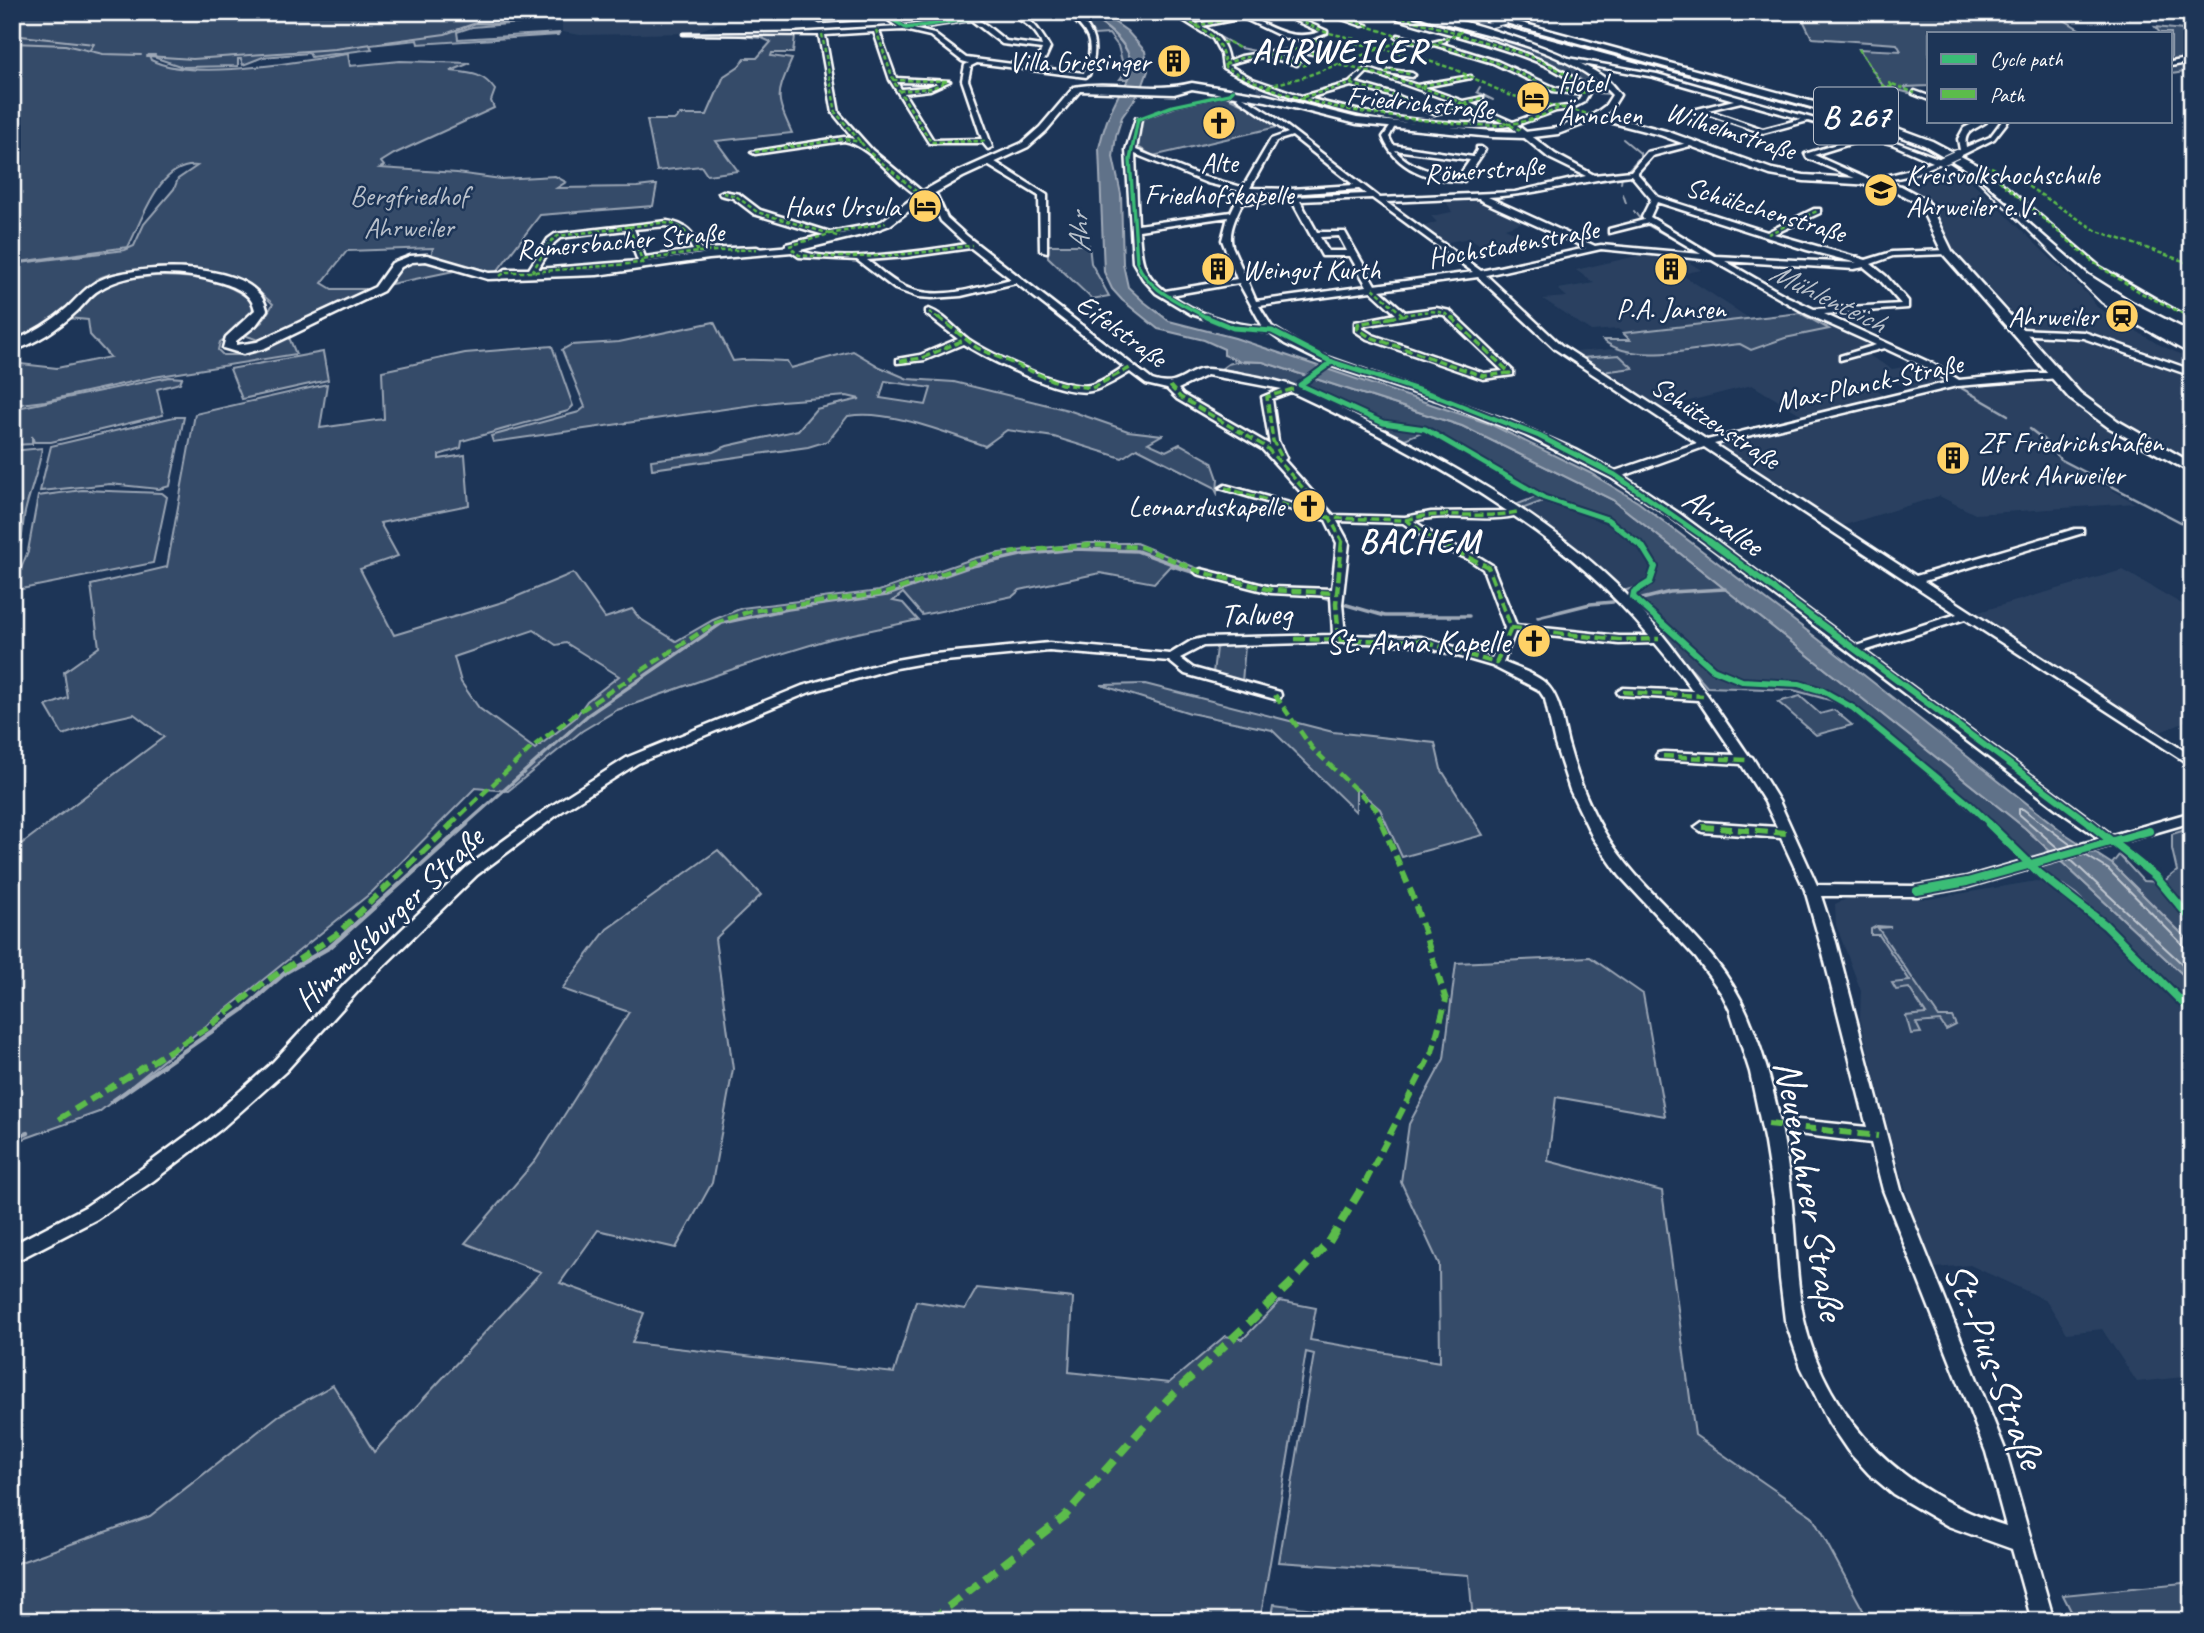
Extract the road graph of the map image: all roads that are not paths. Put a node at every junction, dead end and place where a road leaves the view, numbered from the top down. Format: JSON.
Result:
{"nodes":[{"id":1,"x":964,"y":12,"type":"edge"},
{"id":2,"x":1010,"y":12,"type":"edge"},
{"id":3,"x":1068,"y":12,"type":"edge"},
{"id":4,"x":1173,"y":12,"type":"edge"},
{"id":5,"x":1232,"y":12,"type":"edge"},
{"id":6,"x":1267,"y":12,"type":"edge"},
{"id":7,"x":1279,"y":12,"type":"edge"},
{"id":8,"x":1325,"y":12,"type":"edge"},
{"id":9,"x":1362,"y":12,"type":"edge"},
{"id":10,"x":1382,"y":12,"type":"edge"},
{"id":11,"x":1413,"y":12,"type":"edge"},
{"id":12,"x":1470,"y":12,"type":"edge"},
{"id":13,"x":1245,"y":16,"type":"junction"},
{"id":14,"x":1338,"y":17,"type":"junction"},
{"id":15,"x":820,"y":19,"type":"dead end"},
{"id":16,"x":970,"y":19,"type":"junction"},
{"id":17,"x":1508,"y":20,"type":"dead end"},
{"id":18,"x":1364,"y":25,"type":"dead end"},
{"id":19,"x":1195,"y":26,"type":"junction"},
{"id":20,"x":906,"y":29,"type":"junction"},
{"id":21,"x":1473,"y":29,"type":"junction"},
{"id":22,"x":876,"y":30,"type":"junction"},
{"id":23,"x":822,"y":33,"type":"junction"},
{"id":24,"x":1460,"y":33,"type":"junction"},
{"id":25,"x":686,"y":34,"type":"dead end"},
{"id":26,"x":1402,"y":38,"type":"dead end"},
{"id":27,"x":1222,"y":43,"type":"junction"},
{"id":28,"x":1488,"y":43,"type":"junction"},
{"id":29,"x":1435,"y":44,"type":"junction"},
{"id":30,"x":1046,"y":48,"type":"junction"},
{"id":31,"x":1239,"y":48,"type":"dead end"},
{"id":32,"x":1303,"y":50,"type":"tunnel mouth"},
{"id":33,"x":1278,"y":51,"type":"tunnel mouth"},
{"id":34,"x":1336,"y":51,"type":"dead end"},
{"id":35,"x":1255,"y":52,"type":"dead end"},
{"id":36,"x":1461,"y":52,"type":"junction"},
{"id":37,"x":1311,"y":53,"type":"junction"},
{"id":38,"x":1266,"y":54,"type":"junction"},
{"id":39,"x":1562,"y":59,"type":"junction"},
{"id":40,"x":2192,"y":60,"type":"edge"},
{"id":41,"x":974,"y":63,"type":"junction"},
{"id":42,"x":1225,"y":64,"type":"junction"},
{"id":43,"x":2172,"y":64,"type":"edge"},
{"id":44,"x":1038,"y":68,"type":"junction"},
{"id":45,"x":1550,"y":68,"type":"junction"},
{"id":46,"x":1514,"y":72,"type":"junction"},
{"id":47,"x":1382,"y":75,"type":"junction"},
{"id":48,"x":1412,"y":75,"type":"dead end"},
{"id":49,"x":1469,"y":77,"type":"dead end"},
{"id":50,"x":893,"y":80,"type":"junction"},
{"id":51,"x":1085,"y":81,"type":"junction"},
{"id":52,"x":1186,"y":83,"type":"joint"},
{"id":53,"x":1351,"y":84,"type":"junction"},
{"id":54,"x":1415,"y":87,"type":"junction"},
{"id":55,"x":1253,"y":88,"type":"junction"},
{"id":56,"x":1160,"y":91,"type":"joint"},
{"id":57,"x":899,"y":92,"type":"junction"},
{"id":58,"x":1586,"y":93,"type":"junction"},
{"id":59,"x":1915,"y":93,"type":"dead end"},
{"id":60,"x":1927,"y":96,"type":"edge"},
{"id":61,"x":1303,"y":97,"type":"junction"},
{"id":62,"x":1481,"y":98,"type":"dead end"},
{"id":63,"x":1742,"y":100,"type":"junction"},
{"id":64,"x":1462,"y":103,"type":"junction"},
{"id":65,"x":1425,"y":110,"type":"junction"},
{"id":66,"x":1701,"y":110,"type":"junction"},
{"id":67,"x":1679,"y":115,"type":"dead end"},
{"id":68,"x":1597,"y":116,"type":"junction"},
{"id":69,"x":1138,"y":119,"type":"dead end"},
{"id":70,"x":1808,"y":119,"type":"junction"},
{"id":71,"x":1396,"y":122,"type":"junction"},
{"id":72,"x":1983,"y":122,"type":"edge"},
{"id":73,"x":2004,"y":122,"type":"edge"},
{"id":74,"x":1513,"y":124,"type":"junction"},
{"id":75,"x":1292,"y":134,"type":"junction"},
{"id":76,"x":1525,"y":135,"type":"junction"},
{"id":77,"x":1869,"y":136,"type":"junction"},
{"id":78,"x":858,"y":139,"type":"junction"},
{"id":79,"x":986,"y":141,"type":"junction"},
{"id":80,"x":1692,"y":144,"type":"junction"},
{"id":81,"x":1390,"y":147,"type":"junction"},
{"id":82,"x":1479,"y":148,"type":"dead end"},
{"id":83,"x":1960,"y":152,"type":"junction"},
{"id":84,"x":1130,"y":155,"type":"junction"},
{"id":85,"x":1475,"y":159,"type":"junction"},
{"id":86,"x":762,"y":160,"type":"dead end"},
{"id":87,"x":992,"y":160,"type":"junction"},
{"id":88,"x":1941,"y":161,"type":"junction"},
{"id":89,"x":1633,"y":173,"type":"junction"},
{"id":90,"x":1593,"y":177,"type":"junction"},
{"id":91,"x":1868,"y":181,"type":"junction"},
{"id":92,"x":1361,"y":187,"type":"junction"},
{"id":93,"x":1247,"y":189,"type":"junction"},
{"id":94,"x":723,"y":193,"type":"dead end"},
{"id":95,"x":925,"y":195,"type":"junction"},
{"id":96,"x":1480,"y":196,"type":"junction"},
{"id":97,"x":1376,"y":198,"type":"junction"},
{"id":98,"x":1656,"y":199,"type":"junction"},
{"id":99,"x":1241,"y":201,"type":"junction"},
{"id":100,"x":1296,"y":201,"type":"junction"},
{"id":101,"x":1817,"y":211,"type":"dead end"},
{"id":102,"x":1234,"y":214,"type":"junction"},
{"id":103,"x":1644,"y":222,"type":"junction"},
{"id":104,"x":629,"y":227,"type":"junction"},
{"id":105,"x":1135,"y":228,"type":"junction"},
{"id":106,"x":1612,"y":231,"type":"dead end"},
{"id":107,"x":1768,"y":234,"type":"junction"},
{"id":108,"x":1314,"y":235,"type":"junction"},
{"id":109,"x":835,"y":236,"type":"junction"},
{"id":110,"x":972,"y":245,"type":"junction"},
{"id":111,"x":698,"y":246,"type":"junction"},
{"id":112,"x":790,"y":247,"type":"junction"},
{"id":113,"x":1593,"y":248,"type":"junction"},
{"id":114,"x":757,"y":249,"type":"dead end"},
{"id":115,"x":1044,"y":250,"type":"dead end"},
{"id":116,"x":1947,"y":252,"type":"junction"},
{"id":117,"x":1353,"y":253,"type":"junction"},
{"id":118,"x":550,"y":257,"type":"dead end"},
{"id":119,"x":540,"y":258,"type":"junction"},
{"id":120,"x":1709,"y":258,"type":"junction"},
{"id":121,"x":860,"y":259,"type":"junction"},
{"id":122,"x":1863,"y":262,"type":"junction"},
{"id":123,"x":643,"y":263,"type":"junction"},
{"id":124,"x":532,"y":272,"type":"junction"},
{"id":125,"x":1480,"y":274,"type":"junction"},
{"id":126,"x":500,"y":276,"type":"junction"},
{"id":127,"x":1016,"y":280,"type":"junction"},
{"id":128,"x":1244,"y":280,"type":"junction"},
{"id":129,"x":1373,"y":288,"type":"junction"},
{"id":130,"x":1164,"y":294,"type":"junction"},
{"id":131,"x":1253,"y":304,"type":"junction"},
{"id":132,"x":929,"y":312,"type":"dead end"},
{"id":133,"x":1810,"y":312,"type":"junction"},
{"id":134,"x":1403,"y":316,"type":"junction"},
{"id":135,"x":2192,"y":326,"type":"edge"},
{"id":136,"x":1272,"y":331,"type":"junction"},
{"id":137,"x":2020,"y":332,"type":"junction"},
{"id":138,"x":964,"y":340,"type":"junction"},
{"id":139,"x":1881,"y":346,"type":"junction"},
{"id":140,"x":12,"y":347,"type":"edge"},
{"id":141,"x":1843,"y":358,"type":"dead end"},
{"id":142,"x":900,"y":361,"type":"dead end"},
{"id":143,"x":1130,"y":368,"type":"junction"},
{"id":144,"x":2192,"y":373,"type":"edge"},
{"id":145,"x":2056,"y":376,"type":"junction"},
{"id":146,"x":1954,"y":384,"type":"junction"},
{"id":147,"x":1170,"y":386,"type":"junction"},
{"id":148,"x":1293,"y":389,"type":"junction"},
{"id":149,"x":1703,"y":444,"type":"junction"},
{"id":150,"x":1285,"y":466,"type":"junction"},
{"id":151,"x":2192,"y":469,"type":"edge"},
{"id":152,"x":1615,"y":475,"type":"junction"},
{"id":153,"x":1225,"y":488,"type":"dead end"},
{"id":154,"x":1517,"y":512,"type":"junction"},
{"id":155,"x":1331,"y":517,"type":"junction"},
{"id":156,"x":1406,"y":520,"type":"junction"},
{"id":157,"x":2079,"y":531,"type":"dead end"},
{"id":158,"x":1200,"y":572,"type":"dead end"},
{"id":159,"x":1913,"y":581,"type":"junction"},
{"id":160,"x":1337,"y":598,"type":"junction"},
{"id":161,"x":1966,"y":615,"type":"junction"},
{"id":162,"x":1509,"y":623,"type":"junction"},
{"id":163,"x":1339,"y":638,"type":"junction"},
{"id":164,"x":1659,"y":639,"type":"junction"},
{"id":165,"x":1856,"y":650,"type":"junction"},
{"id":166,"x":1172,"y":658,"type":"junction"},
{"id":167,"x":1496,"y":663,"type":"junction"},
{"id":168,"x":1623,"y":692,"type":"dead end"},
{"id":169,"x":1275,"y":695,"type":"dead end"},
{"id":170,"x":1703,"y":696,"type":"junction"},
{"id":171,"x":1663,"y":756,"type":"dead end"},
{"id":172,"x":1747,"y":760,"type":"junction"},
{"id":173,"x":2192,"y":762,"type":"edge"},
{"id":174,"x":2192,"y":817,"type":"edge"},
{"id":175,"x":1702,"y":827,"type":"dead end"},
{"id":176,"x":2101,"y":832,"type":"dead end"},
{"id":177,"x":1787,"y":833,"type":"junction"},
{"id":178,"x":1812,"y":890,"type":"junction"},
{"id":179,"x":1798,"y":1127,"type":"dead end"},
{"id":180,"x":1878,"y":1136,"type":"junction"},
{"id":181,"x":12,"y":1255,"type":"edge"},
{"id":182,"x":2020,"y":1541,"type":"junction"},
{"id":183,"x":2043,"y":1621,"type":"edge"}],
"edges":[{"from":1,"to":16,"type":"street"},
{"from":2,"to":30,"type":"street"},
{"from":3,"to":51,"type":"street"},
{"from":4,"to":19,"type":"street"},
{"from":5,"to":13,"type":"street"},
{"from":6,"to":13,"type":"street"},
{"from":7,"to":13,"type":"street"},
{"from":8,"to":14,"type":"street"},
{"from":9,"to":14,"type":"street"},
{"from":10,"to":24,"type":"street"},
{"from":11,"to":21,"type":"street"},
{"from":12,"to":135,"type":"main road","number":"B 267"},
{"from":13,"to":19,"type":"street"},
{"from":14,"to":18,"type":"street"},
{"from":15,"to":20,"type":"street"},
{"from":16,"to":20,"type":"street"},
{"from":16,"to":30,"type":"street"},
{"from":17,"to":21,"type":"street","bridge":true},
{"from":19,"to":27,"type":"street"},
{"from":20,"to":22,"type":"street"},
{"from":20,"to":41,"type":"street"},
{"from":21,"to":24,"type":"street"},
{"from":21,"to":39,"type":"street"},
{"from":22,"to":23,"type":"street"},
{"from":22,"to":50,"type":"street"},
{"from":23,"to":25,"type":"street"},
{"from":23,"to":78,"type":"street","name":"Eifelstraße"},
{"from":24,"to":28,"type":"street"},
{"from":24,"to":29,"type":"street"},
{"from":26,"to":29,"type":"street"},
{"from":27,"to":31,"type":"street"},
{"from":27,"to":42,"type":"street"},
{"from":28,"to":36,"type":"street"},
{"from":28,"to":45,"type":"street"},
{"from":29,"to":36,"type":"street"},
{"from":30,"to":44,"type":"street"},
{"from":32,"to":37,"type":"street"},
{"from":33,"to":38,"type":"street"},
{"from":34,"to":37,"type":"street"},
{"from":35,"to":38,"type":"street"},
{"from":36,"to":46,"type":"street"},
{"from":37,"to":38,"type":"street"},
{"from":38,"to":42,"type":"street"},
{"from":39,"to":63,"type":"street"},
{"from":39,"to":68,"type":"street"},
{"from":40,"to":43,"type":"street"},
{"from":41,"to":44,"type":"street"},
{"from":41,"to":79,"type":"street"},
{"from":42,"to":55,"type":"street"},
{"from":44,"to":51,"type":"street"},
{"from":45,"to":46,"type":"street"},
{"from":45,"to":58,"type":"street"},
{"from":46,"to":58,"type":"street"},
{"from":47,"to":48,"type":"street"},
{"from":47,"to":53,"type":"street"},
{"from":47,"to":54,"type":"street"},
{"from":49,"to":54,"type":"street"},
{"from":50,"to":57,"type":"street"},
{"from":50,"to":57,"type":"street"},
{"from":51,"to":56,"type":"main road"},
{"from":51,"to":87,"type":"main road","name":"Ramersbacher Straße"},
{"from":52,"to":55,"type":"main road"},
{"from":52,"to":56,"type":"main road"},
{"from":53,"to":61,"type":"street"},
{"from":53,"to":65,"type":"street"},
{"from":54,"to":64,"type":"street"},
{"from":55,"to":61,"type":"street"},
{"from":55,"to":71,"type":"main road","name":"Friedrichstraße"},
{"from":55,"to":75,"type":"street","name":"Schützenstraße"},
{"from":57,"to":79,"type":"street"},
{"from":58,"to":74,"type":"street"},
{"from":59,"to":60,"type":"street"},
{"from":61,"to":71,"type":"street"},
{"from":62,"to":64,"type":"street"},
{"from":63,"to":66,"type":"street"},
{"from":63,"to":70,"type":"street"},
{"from":64,"to":65,"type":"street"},
{"from":64,"to":74,"type":"street"},
{"from":65,"to":71,"type":"street"},
{"from":66,"to":67,"type":"street"},
{"from":66,"to":70,"type":"street"},
{"from":68,"to":76,"type":"main road","name":"Friedrichstraße"},
{"from":68,"to":80,"type":"main road","name":"Wilhelmstraße"},
{"from":69,"to":84,"type":"street"},
{"from":70,"to":77,"type":"street"},
{"from":71,"to":74,"type":"street"},
{"from":71,"to":76,"type":"main road","name":"Friedrichstraße"},
{"from":71,"to":81,"type":"street"},
{"from":72,"to":83,"type":"street"},
{"from":73,"to":83,"type":"street"},
{"from":74,"to":76,"type":"street"},
{"from":75,"to":92,"type":"street","name":"Schützenstraße"},
{"from":75,"to":93,"type":"street"},
{"from":76,"to":90,"type":"street"},
{"from":77,"to":88,"type":"street"},
{"from":77,"to":91,"type":"street"},
{"from":78,"to":86,"type":"street"},
{"from":78,"to":95,"type":"street","name":"Eifelstraße"},
{"from":79,"to":87,"type":"street"},
{"from":80,"to":89,"type":"street"},
{"from":80,"to":91,"type":"main road","name":"Wilhelmstraße"},
{"from":81,"to":85,"type":"street"},
{"from":81,"to":85,"type":"street"},
{"from":82,"to":85,"type":"street"},
{"from":83,"to":88,"type":"street","bridge":true},
{"from":84,"to":93,"type":"street"},
{"from":84,"to":105,"type":"street"},
{"from":87,"to":95,"type":"main road","name":"Ramersbacher Straße"},
{"from":87,"to":115,"type":"street"},
{"from":88,"to":91,"type":"street"},
{"from":89,"to":90,"type":"street","name":"Römerstraße"},
{"from":89,"to":98,"type":"street"},
{"from":90,"to":96,"type":"street","name":"Römerstraße"},
{"from":91,"to":116,"type":"main road","name":"Wilhelmstraße"},
{"from":92,"to":93,"type":"street"},
{"from":92,"to":97,"type":"street","name":"Schützenstraße"},
{"from":93,"to":99,"type":"street"},
{"from":94,"to":109,"type":"street"},
{"from":95,"to":109,"type":"main road","name":"Ramersbacher Straße"},
{"from":95,"to":110,"type":"street","name":"Eifelstraße"},
{"from":96,"to":97,"type":"street","name":"Römerstraße"},
{"from":96,"to":113,"type":"street"},
{"from":97,"to":100,"type":"street","name":"Römerstraße"},
{"from":97,"to":125,"type":"street","name":"Schützenstraße"},
{"from":98,"to":103,"type":"street"},
{"from":98,"to":107,"type":"street","name":"Schülzchenstraße"},
{"from":99,"to":100,"type":"street","name":"Römerstraße"},
{"from":99,"to":102,"type":"street"},
{"from":100,"to":108,"type":"street"},
{"from":101,"to":107,"type":"street"},
{"from":102,"to":105,"type":"street"},
{"from":102,"to":128,"type":"street"},
{"from":103,"to":106,"type":"street"},
{"from":103,"to":120,"type":"street"},
{"from":104,"to":111,"type":"street"},
{"from":104,"to":119,"type":"street"},
{"from":104,"to":123,"type":"street"},
{"from":105,"to":130,"type":"street"},
{"from":107,"to":122,"type":"street","name":"Schülzchenstraße"},
{"from":108,"to":117,"type":"street"},
{"from":108,"to":117,"type":"street"},
{"from":109,"to":112,"type":"main road","name":"Ramersbacher Straße"},
{"from":110,"to":121,"type":"street"},
{"from":110,"to":127,"type":"street","name":"Eifelstraße"},
{"from":111,"to":114,"type":"street"},
{"from":111,"to":123,"type":"street"},
{"from":112,"to":121,"type":"street"},
{"from":112,"to":123,"type":"main road","name":"Ramersbacher Straße"},
{"from":113,"to":120,"type":"street","name":"Hochstadenstraße"},
{"from":113,"to":125,"type":"street","name":"Hochstadenstraße"},
{"from":116,"to":122,"type":"street","name":"Hochstadenstraße"},
{"from":116,"to":137,"type":"main road","name":"Wilhelmstraße"},
{"from":117,"to":129,"type":"street"},
{"from":118,"to":119,"type":"street"},
{"from":119,"to":124,"type":"street"},
{"from":120,"to":122,"type":"street","name":"Hochstadenstraße"},
{"from":120,"to":133,"type":"street"},
{"from":121,"to":127,"type":"street"},
{"from":122,"to":133,"type":"street"},
{"from":123,"to":124,"type":"street"},
{"from":123,"to":126,"type":"main road","name":"Ramersbacher Straße"},
{"from":124,"to":126,"type":"street"},
{"from":125,"to":129,"type":"street","name":"Hochstadenstraße"},
{"from":125,"to":149,"type":"street","name":"Schützenstraße"},
{"from":126,"to":140,"type":"main road","name":"Ramersbacher Straße"},
{"from":127,"to":143,"type":"street","name":"Eifelstraße"},
{"from":128,"to":130,"type":"street"},
{"from":128,"to":131,"type":"street"},
{"from":129,"to":131,"type":"street","name":"Hochstadenstraße"},
{"from":129,"to":134,"type":"street"},
{"from":130,"to":136,"type":"street"},
{"from":131,"to":136,"type":"street"},
{"from":132,"to":138,"type":"street"},
{"from":133,"to":139,"type":"street"},
{"from":134,"to":134,"type":"street"},
{"from":136,"to":152,"type":"street","name":"Ahrallee"},
{"from":137,"to":144,"type":"street"},
{"from":137,"to":145,"type":"main road","name":"Wilhelmstraße"},
{"from":138,"to":142,"type":"street"},
{"from":138,"to":143,"type":"street"},
{"from":139,"to":141,"type":"street"},
{"from":139,"to":146,"type":"street"},
{"from":143,"to":147,"type":"street","name":"Eifelstraße"},
{"from":145,"to":146,"type":"street","name":"Max-Planck-Straße"},
{"from":145,"to":151,"type":"main road","name":"Wilhelmstraße"},
{"from":146,"to":149,"type":"street","name":"Max-Planck-Straße"},
{"from":147,"to":148,"type":"street","name":"St.-Pius-Straße"},
{"from":147,"to":150,"type":"street","name":"Eifelstraße"},
{"from":148,"to":150,"type":"street"},
{"from":148,"to":154,"type":"street","name":"St.-Pius-Straße"},
{"from":149,"to":152,"type":"street","name":"Max-Planck-Straße"},
{"from":149,"to":159,"type":"street","name":"Schützenstraße"},
{"from":150,"to":155,"type":"street"},
{"from":152,"to":165,"type":"street","name":"Ahrallee"},
{"from":153,"to":155,"type":"street"},
{"from":154,"to":156,"type":"street"},
{"from":154,"to":164,"type":"street","name":"St.-Pius-Straße"},
{"from":155,"to":156,"type":"street"},
{"from":155,"to":160,"type":"street"},
{"from":156,"to":162,"type":"street"},
{"from":157,"to":159,"type":"street"},
{"from":158,"to":160,"type":"street"},
{"from":159,"to":161,"type":"street","name":"Schützenstraße"},
{"from":160,"to":163,"type":"street"},
{"from":161,"to":165,"type":"street"},
{"from":161,"to":173,"type":"street","name":"Schützenstraße"},
{"from":162,"to":164,"type":"street"},
{"from":162,"to":167,"type":"street"},
{"from":163,"to":166,"type":"street","name":"Talweg"},
{"from":163,"to":167,"type":"street","name":"Talweg"},
{"from":164,"to":170,"type":"street","name":"St.-Pius-Straße"},
{"from":165,"to":176,"type":"street","name":"Ahrallee"},
{"from":166,"to":169,"type":"street","name":"Talweg"},
{"from":166,"to":181,"type":"street","name":"Himmelsburger Straße"},
{"from":167,"to":182,"type":"street","name":"Neuenahrer Straße"},
{"from":168,"to":170,"type":"street"},
{"from":170,"to":172,"type":"street","name":"St.-Pius-Straße"},
{"from":171,"to":172,"type":"street"},
{"from":172,"to":177,"type":"street","name":"St.-Pius-Straße"},
{"from":174,"to":178,"type":"street"},
{"from":175,"to":177,"type":"street"},
{"from":177,"to":178,"type":"street","name":"St.-Pius-Straße"},
{"from":178,"to":180,"type":"street","name":"St.-Pius-Straße"},
{"from":179,"to":180,"type":"street"},
{"from":180,"to":182,"type":"street","name":"St.-Pius-Straße"},
{"from":182,"to":183,"type":"street","name":"St.-Pius-Straße"}]}
